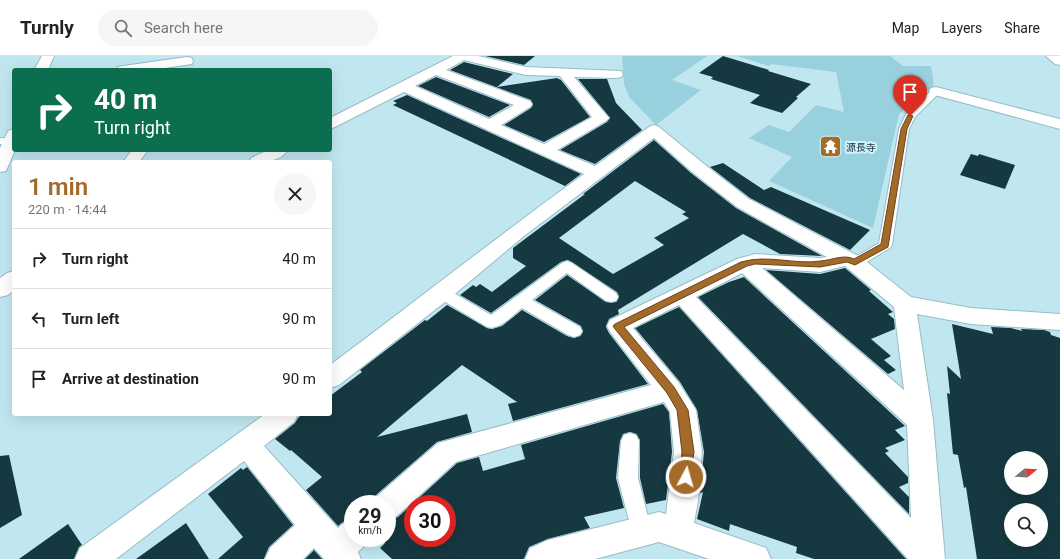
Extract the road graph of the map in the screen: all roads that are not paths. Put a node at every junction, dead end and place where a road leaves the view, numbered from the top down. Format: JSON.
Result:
{"nodes":[{"id":1,"x":48,"y":56,"type":"edge"},
{"id":2,"x":463,"y":56,"type":"edge"},
{"id":3,"x":1052,"y":56,"type":"edge"},
{"id":4,"x":1060,"y":61,"type":"edge"},
{"id":5,"x":187,"y":62,"type":"edge"},
{"id":6,"x":42,"y":68,"type":"edge"},
{"id":7,"x":140,"y":68,"type":"edge"},
{"id":8,"x":435,"y":70,"type":"junction"},
{"id":9,"x":564,"y":73,"type":"junction"},
{"id":10,"x":616,"y":74,"type":"dead end"},
{"id":11,"x":403,"y":86,"type":"junction"},
{"id":12,"x":936,"y":91,"type":"joint"},
{"id":13,"x":332,"y":123,"type":"edge"},
{"id":14,"x":1060,"y":124,"type":"edge"},
{"id":15,"x":490,"y":125,"type":"junction"},
{"id":16,"x":6,"y":140,"type":"edge"},
{"id":17,"x":545,"y":150,"type":"junction"},
{"id":18,"x":276,"y":152,"type":"edge"},
{"id":19,"x":261,"y":160,"type":"edge"},
{"id":20,"x":0,"y":167,"type":"edge"},
{"id":21,"x":596,"y":173,"type":"junction"},
{"id":22,"x":851,"y":261,"type":"junction"},
{"id":23,"x":744,"y":264,"type":"junction"},
{"id":24,"x":12,"y":280,"type":"edge"},
{"id":25,"x":12,"y":288,"type":"edge"},
{"id":26,"x":0,"y":291,"type":"edge"},
{"id":27,"x":442,"y":293,"type":"junction"},
{"id":28,"x":681,"y":294,"type":"junction"},
{"id":29,"x":611,"y":297,"type":"dead end"},
{"id":30,"x":521,"y":300,"type":"junction"},
{"id":31,"x":905,"y":304,"type":"junction"},
{"id":32,"x":1060,"y":322,"type":"edge"},
{"id":33,"x":574,"y":331,"type":"dead end"},
{"id":34,"x":332,"y":376,"type":"edge"},
{"id":35,"x":670,"y":390,"type":"junction"},
{"id":36,"x":282,"y":416,"type":"edge"},
{"id":37,"x":920,"y":420,"type":"junction"},
{"id":38,"x":630,"y":441,"type":"dead end"},
{"id":39,"x":246,"y":444,"type":"junction"},
{"id":40,"x":396,"y":498,"type":"edge"},
{"id":41,"x":315,"y":526,"type":"junction"},
{"id":42,"x":642,"y":532,"type":"junction"},
{"id":43,"x":677,"y":533,"type":"junction"},
{"id":44,"x":345,"y":548,"type":"edge"},
{"id":45,"x":546,"y":558,"type":"edge"},
{"id":46,"x":91,"y":559,"type":"edge"},
{"id":47,"x":281,"y":559,"type":"edge"},
{"id":48,"x":755,"y":559,"type":"edge"},
{"id":49,"x":929,"y":559,"type":"edge"}],
"edges":[{"from":1,"to":6,"type":"street"},
{"from":2,"to":8,"type":"street"},
{"from":2,"to":9,"type":"street"},
{"from":3,"to":4,"type":"street"},
{"from":5,"to":7,"type":"street"},
{"from":8,"to":11,"type":"street"},
{"from":8,"to":15,"type":"street"},
{"from":9,"to":10,"type":"street"},
{"from":9,"to":17,"type":"street"},
{"from":11,"to":13,"type":"street"},
{"from":11,"to":15,"type":"street"},
{"from":12,"to":14,"type":"street"},
{"from":12,"to":22,"type":"lane"},
{"from":15,"to":17,"type":"street"},
{"from":16,"to":20,"type":"street"},
{"from":17,"to":21,"type":"street"},
{"from":18,"to":19,"type":"street"},
{"from":21,"to":22,"type":"street"},
{"from":21,"to":27,"type":"street"},
{"from":22,"to":23,"type":"street"},
{"from":22,"to":31,"type":"street"},
{"from":23,"to":28,"type":"street"},
{"from":23,"to":37,"type":"street"},
{"from":24,"to":26,"type":"street"},
{"from":25,"to":26,"type":"street"},
{"from":27,"to":30,"type":"lane"},
{"from":27,"to":34,"type":"street"},
{"from":28,"to":35,"type":"street"},
{"from":28,"to":49,"type":"street"},
{"from":29,"to":30,"type":"lane"},
{"from":30,"to":33,"type":"lane"},
{"from":31,"to":32,"type":"street"},
{"from":31,"to":37,"type":"street"},
{"from":35,"to":40,"type":"street"},
{"from":35,"to":43,"type":"street"},
{"from":36,"to":39,"type":"street"},
{"from":37,"to":49,"type":"street"},
{"from":38,"to":42,"type":"lane"},
{"from":39,"to":41,"type":"street"},
{"from":39,"to":46,"type":"street"},
{"from":41,"to":44,"type":"street"},
{"from":41,"to":47,"type":"street"},
{"from":42,"to":43,"type":"street"},
{"from":42,"to":45,"type":"street"},
{"from":43,"to":48,"type":"street"}]}
